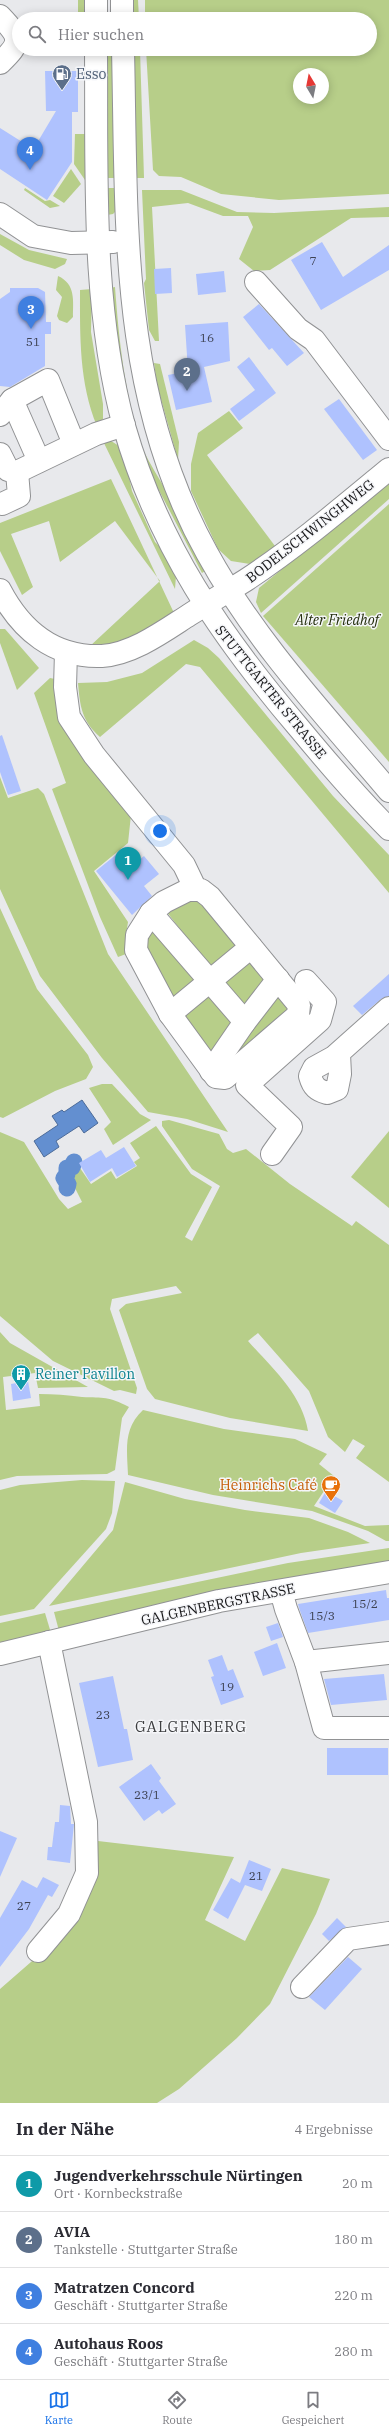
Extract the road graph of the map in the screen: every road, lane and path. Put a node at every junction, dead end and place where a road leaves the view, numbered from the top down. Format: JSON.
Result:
{"nodes":[{"id":1,"x":96,"y":0,"type":"edge"},
{"id":2,"x":122,"y":0,"type":"edge"},
{"id":3,"x":96,"y":12,"type":"edge"},
{"id":4,"x":122,"y":12,"type":"edge"},
{"id":5,"x":0,"y":16,"type":"edge"},
{"id":6,"x":12,"y":29,"type":"edge"},
{"id":7,"x":12,"y":52,"type":"edge"},
{"id":8,"x":96,"y":56,"type":"edge"},
{"id":9,"x":123,"y":56,"type":"edge"},
{"id":10,"x":0,"y":63,"type":"edge"},
{"id":11,"x":0,"y":214,"type":"edge"},
{"id":12,"x":128,"y":241,"type":"junction"},
{"id":13,"x":99,"y":242,"type":"junction"},
{"id":14,"x":256,"y":282,"type":"dead end"},
{"id":15,"x":6,"y":408,"type":"edge"},
{"id":16,"x":124,"y":425,"type":"junction"},
{"id":17,"x":389,"y":439,"type":"edge"},
{"id":18,"x":74,"y":444,"type":"junction"},
{"id":19,"x":0,"y":454,"type":"edge"},
{"id":20,"x":39,"y":461,"type":"junction"},
{"id":21,"x":389,"y":469,"type":"edge"},
{"id":22,"x":17,"y":472,"type":"junction"},
{"id":23,"x":1,"y":502,"type":"edge"},
{"id":24,"x":0,"y":590,"type":"edge"},
{"id":25,"x":229,"y":591,"type":"junction"},
{"id":26,"x":204,"y":606,"type":"junction"},
{"id":27,"x":66,"y":652,"type":"junction"},
{"id":28,"x":389,"y":791,"type":"edge"},
{"id":29,"x":389,"y":829,"type":"edge"},
{"id":30,"x":195,"y":886,"type":"junction"},
{"id":31,"x":151,"y":913,"type":"junction"},
{"id":32,"x":251,"y":947,"type":"junction"},
{"id":33,"x":278,"y":979,"type":"junction"},
{"id":34,"x":210,"y":980,"type":"junction"},
{"id":35,"x":306,"y":981,"type":"dead end"},
{"id":36,"x":389,"y":1008,"type":"edge"},
{"id":37,"x":170,"y":1014,"type":"junction"},
{"id":38,"x":244,"y":1023,"type":"junction"},
{"id":39,"x":339,"y":1054,"type":"dead end"},
{"id":40,"x":211,"y":1071,"type":"junction"},
{"id":41,"x":272,"y":1154,"type":"dead end"},
{"id":42,"x":389,"y":1572,"type":"edge"},
{"id":43,"x":281,"y":1590,"type":"junction"},
{"id":44,"x":49,"y":1642,"type":"junction"},
{"id":45,"x":389,"y":1653,"type":"edge"},
{"id":46,"x":0,"y":1654,"type":"edge"},
{"id":47,"x":306,"y":1662,"type":"junction"},
{"id":48,"x":389,"y":1728,"type":"edge"},
{"id":49,"x":389,"y":1933,"type":"edge"},
{"id":50,"x":38,"y":1951,"type":"dead end"},
{"id":51,"x":302,"y":1987,"type":"dead end"}],
"edges":[{"from":1,"to":3,"type":"street"},
{"from":2,"to":4,"type":"street"},
{"from":5,"to":6,"type":"street"},
{"from":7,"to":10,"type":"street"},
{"from":8,"to":13,"type":"street","name":"STUTTGARTER STRASSE"},
{"from":9,"to":12,"type":"street","name":"STUTTGARTER STRASSE"},
{"from":11,"to":13,"type":"street"},
{"from":12,"to":13,"type":"street"},
{"from":12,"to":25,"type":"street","name":"STUTTGARTER STRASSE"},
{"from":13,"to":16,"type":"street","name":"STUTTGARTER STRASSE"},
{"from":14,"to":17,"type":"street"},
{"from":15,"to":18,"type":"street"},
{"from":15,"to":20,"type":"street"},
{"from":16,"to":18,"type":"street"},
{"from":16,"to":26,"type":"street","name":"STUTTGARTER STRASSE"},
{"from":18,"to":20,"type":"street"},
{"from":19,"to":22,"type":"street"},
{"from":20,"to":22,"type":"street"},
{"from":21,"to":25,"type":"street","name":"BODELSCHWINGHWEG"},
{"from":22,"to":23,"type":"street"},
{"from":24,"to":27,"type":"street","name":"BODELSCHWINGHWEG"},
{"from":25,"to":26,"type":"street","name":"BODELSCHWINGHWEG"},
{"from":25,"to":28,"type":"street","name":"STUTTGARTER STRASSE"},
{"from":26,"to":27,"type":"street","name":"BODELSCHWINGHWEG"},
{"from":26,"to":29,"type":"street","name":"STUTTGARTER STRASSE"},
{"from":27,"to":30,"type":"street"},
{"from":30,"to":31,"type":"street"},
{"from":30,"to":32,"type":"street"},
{"from":31,"to":34,"type":"street"},
{"from":31,"to":37,"type":"street"},
{"from":32,"to":33,"type":"street"},
{"from":32,"to":34,"type":"street"},
{"from":33,"to":38,"type":"street"},
{"from":33,"to":40,"type":"street"},
{"from":34,"to":37,"type":"street"},
{"from":34,"to":38,"type":"street"},
{"from":35,"to":41,"type":"street"},
{"from":36,"to":39,"type":"street"},
{"from":37,"to":40,"type":"street"},
{"from":38,"to":40,"type":"street"},
{"from":42,"to":43,"type":"street","name":"GALGENBERGSTRASSE"},
{"from":43,"to":44,"type":"street","name":"GALGENBERGSTRASSE"},
{"from":43,"to":47,"type":"street"},
{"from":44,"to":46,"type":"street","name":"GALGENBERGSTRASSE"},
{"from":44,"to":50,"type":"street"},
{"from":45,"to":47,"type":"street"},
{"from":47,"to":48,"type":"street"},
{"from":49,"to":51,"type":"street"}]}
